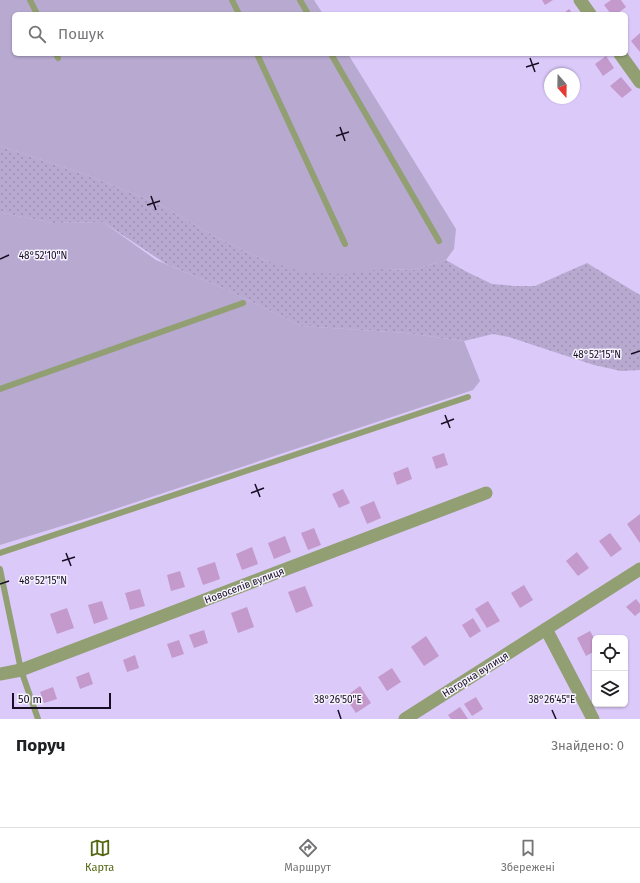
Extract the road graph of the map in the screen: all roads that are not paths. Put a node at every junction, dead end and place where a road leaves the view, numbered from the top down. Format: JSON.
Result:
{"nodes":[{"id":1,"x":30,"y":0,"type":"edge"},
{"id":2,"x":232,"y":0,"type":"edge"},
{"id":3,"x":300,"y":0,"type":"edge"},
{"id":4,"x":580,"y":0,"type":"edge"},
{"id":5,"x":36,"y":12,"type":"edge"},
{"id":6,"x":238,"y":12,"type":"edge"},
{"id":7,"x":307,"y":12,"type":"edge"},
{"id":8,"x":589,"y":12,"type":"edge"},
{"id":9,"x":258,"y":56,"type":"edge"},
{"id":10,"x":332,"y":56,"type":"edge"},
{"id":11,"x":621,"y":56,"type":"edge"},
{"id":12,"x":640,"y":82,"type":"edge"},
{"id":13,"x":439,"y":242,"type":"dead end"},
{"id":14,"x":345,"y":244,"type":"dead end"},
{"id":15,"x":243,"y":303,"type":"dead end"},
{"id":16,"x":0,"y":389,"type":"edge"},
{"id":17,"x":468,"y":397,"type":"dead end"},
{"id":18,"x":486,"y":493,"type":"dead end"},
{"id":19,"x":0,"y":553,"type":"edge"},
{"id":20,"x":0,"y":569,"type":"edge"},
{"id":21,"x":640,"y":569,"type":"edge"},
{"id":22,"x":546,"y":629,"type":"junction"},
{"id":23,"x":22,"y":670,"type":"junction"},
{"id":24,"x":0,"y":674,"type":"edge"},
{"id":25,"x":0,"y":684,"type":"edge"},
{"id":26,"x":38,"y":719,"type":"edge"},
{"id":27,"x":404,"y":719,"type":"edge"},
{"id":28,"x":593,"y":719,"type":"edge"}],
"edges":[{"from":1,"to":5,"type":"lane"},
{"from":2,"to":6,"type":"lane"},
{"from":3,"to":7,"type":"lane"},
{"from":4,"to":8,"type":"street"},
{"from":9,"to":14,"type":"lane"},
{"from":10,"to":13,"type":"lane"},
{"from":11,"to":12,"type":"street"},
{"from":15,"to":16,"type":"lane"},
{"from":17,"to":19,"type":"lane"},
{"from":18,"to":23,"type":"street","name":"Новоселів вулиця"},
{"from":20,"to":23,"type":"lane"},
{"from":21,"to":22,"type":"street","name":"Нагорна вулиця"},
{"from":22,"to":27,"type":"street","name":"Нагорна вулиця"},
{"from":22,"to":28,"type":"street"},
{"from":23,"to":24,"type":"street","name":"Новоселів вулиця"},
{"from":23,"to":25,"type":"street"},
{"from":23,"to":26,"type":"lane"}]}
